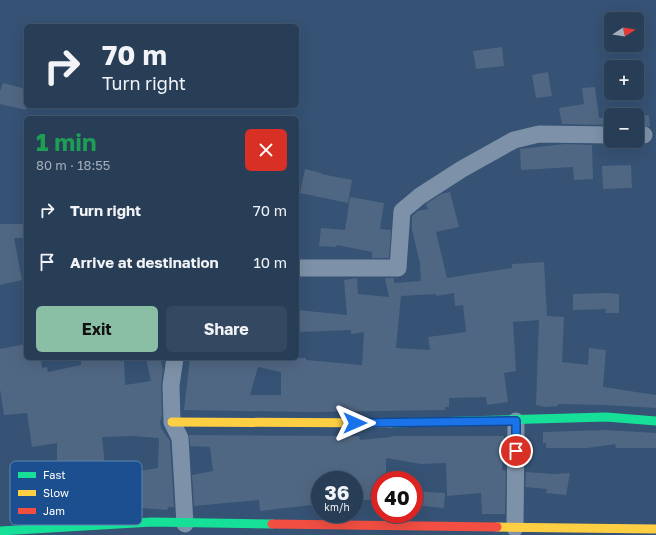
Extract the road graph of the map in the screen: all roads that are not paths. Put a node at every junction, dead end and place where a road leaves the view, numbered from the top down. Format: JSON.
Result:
{"nodes":[{"id":1,"x":604,"y":135,"type":"edge"},
{"id":2,"x":299,"y":268,"type":"edge"},
{"id":3,"x":175,"y":360,"type":"edge"},
{"id":4,"x":516,"y":421,"type":"junction"},
{"id":5,"x":656,"y":421,"type":"edge"},
{"id":6,"x":172,"y":422,"type":"junction"},
{"id":7,"x":142,"y":523,"type":"edge"},
{"id":8,"x":185,"y":524,"type":"junction"},
{"id":9,"x":101,"y":525,"type":"edge"},
{"id":10,"x":515,"y":528,"type":"junction"},
{"id":11,"x":656,"y":529,"type":"edge"},
{"id":12,"x":0,"y":531,"type":"edge"}],
"edges":[{"from":1,"to":2,"type":"street"},
{"from":3,"to":6,"type":"street"},
{"from":4,"to":5,"type":"main road"},
{"from":4,"to":6,"type":"main road"},
{"from":4,"to":10,"type":"street"},
{"from":6,"to":8,"type":"street"},
{"from":7,"to":8,"type":"main road"},
{"from":8,"to":10,"type":"main road"},
{"from":9,"to":12,"type":"main road"},
{"from":10,"to":11,"type":"main road"}]}
